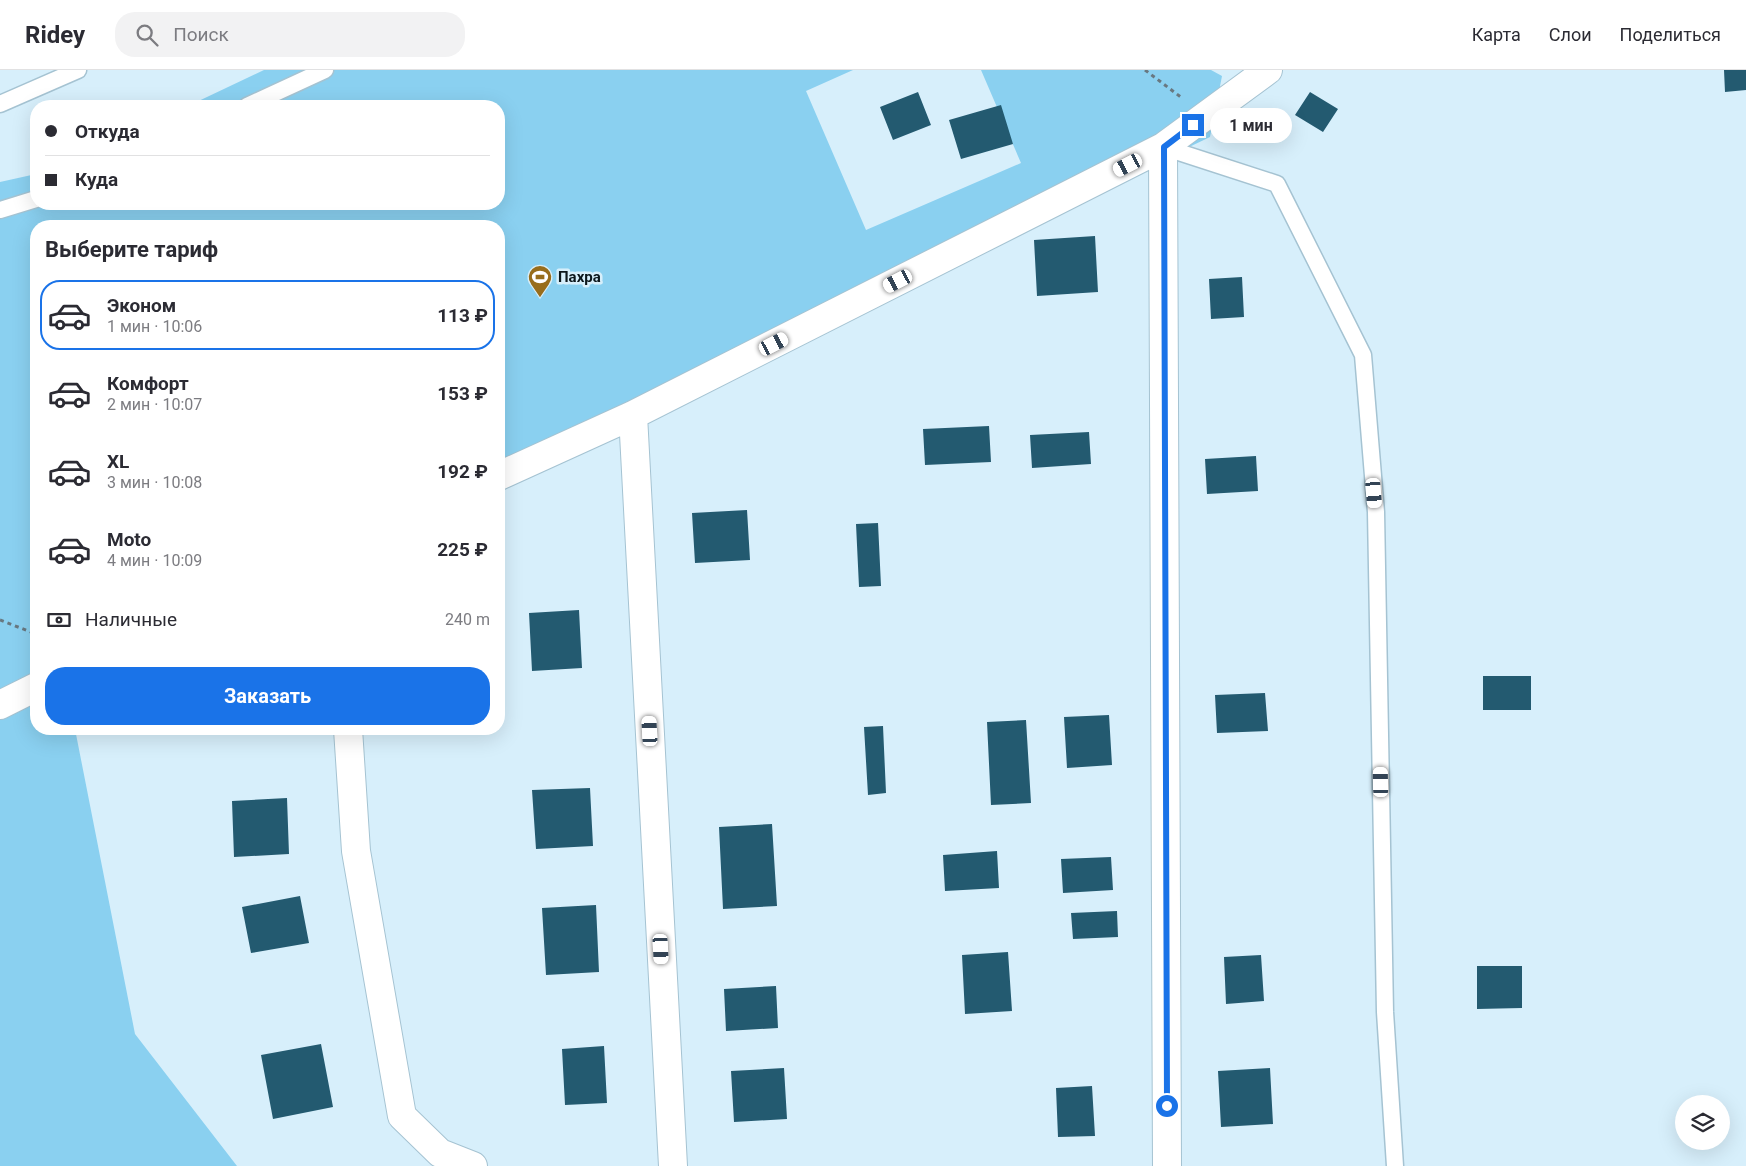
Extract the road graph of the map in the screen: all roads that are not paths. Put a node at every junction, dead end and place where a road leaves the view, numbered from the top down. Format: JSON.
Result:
{"nodes":[{"id":1,"x":78,"y":70,"type":"edge"},
{"id":2,"x":324,"y":70,"type":"edge"},
{"id":3,"x":1268,"y":70,"type":"edge"},
{"id":4,"x":260,"y":100,"type":"edge"},
{"id":5,"x":0,"y":104,"type":"edge"},
{"id":6,"x":1164,"y":147,"type":"junction"},
{"id":7,"x":30,"y":201,"type":"edge"},
{"id":8,"x":0,"y":210,"type":"edge"},
{"id":9,"x":632,"y":415,"type":"junction"},
{"id":10,"x":505,"y":473,"type":"edge"},
{"id":11,"x":30,"y":690,"type":"edge"},
{"id":12,"x":0,"y":705,"type":"edge"},
{"id":13,"x":348,"y":735,"type":"edge"},
{"id":14,"x":473,"y":1166,"type":"edge"},
{"id":15,"x":673,"y":1166,"type":"edge"},
{"id":16,"x":1167,"y":1166,"type":"edge"},
{"id":17,"x":1395,"y":1166,"type":"edge"}],
"edges":[{"from":1,"to":5,"type":"lane"},
{"from":2,"to":4,"type":"lane"},
{"from":3,"to":6,"type":"street"},
{"from":6,"to":9,"type":"street"},
{"from":6,"to":16,"type":"street"},
{"from":6,"to":17,"type":"lane"},
{"from":7,"to":8,"type":"lane"},
{"from":9,"to":10,"type":"street"},
{"from":9,"to":15,"type":"street"},
{"from":11,"to":12,"type":"street"},
{"from":13,"to":14,"type":"street"}]}
